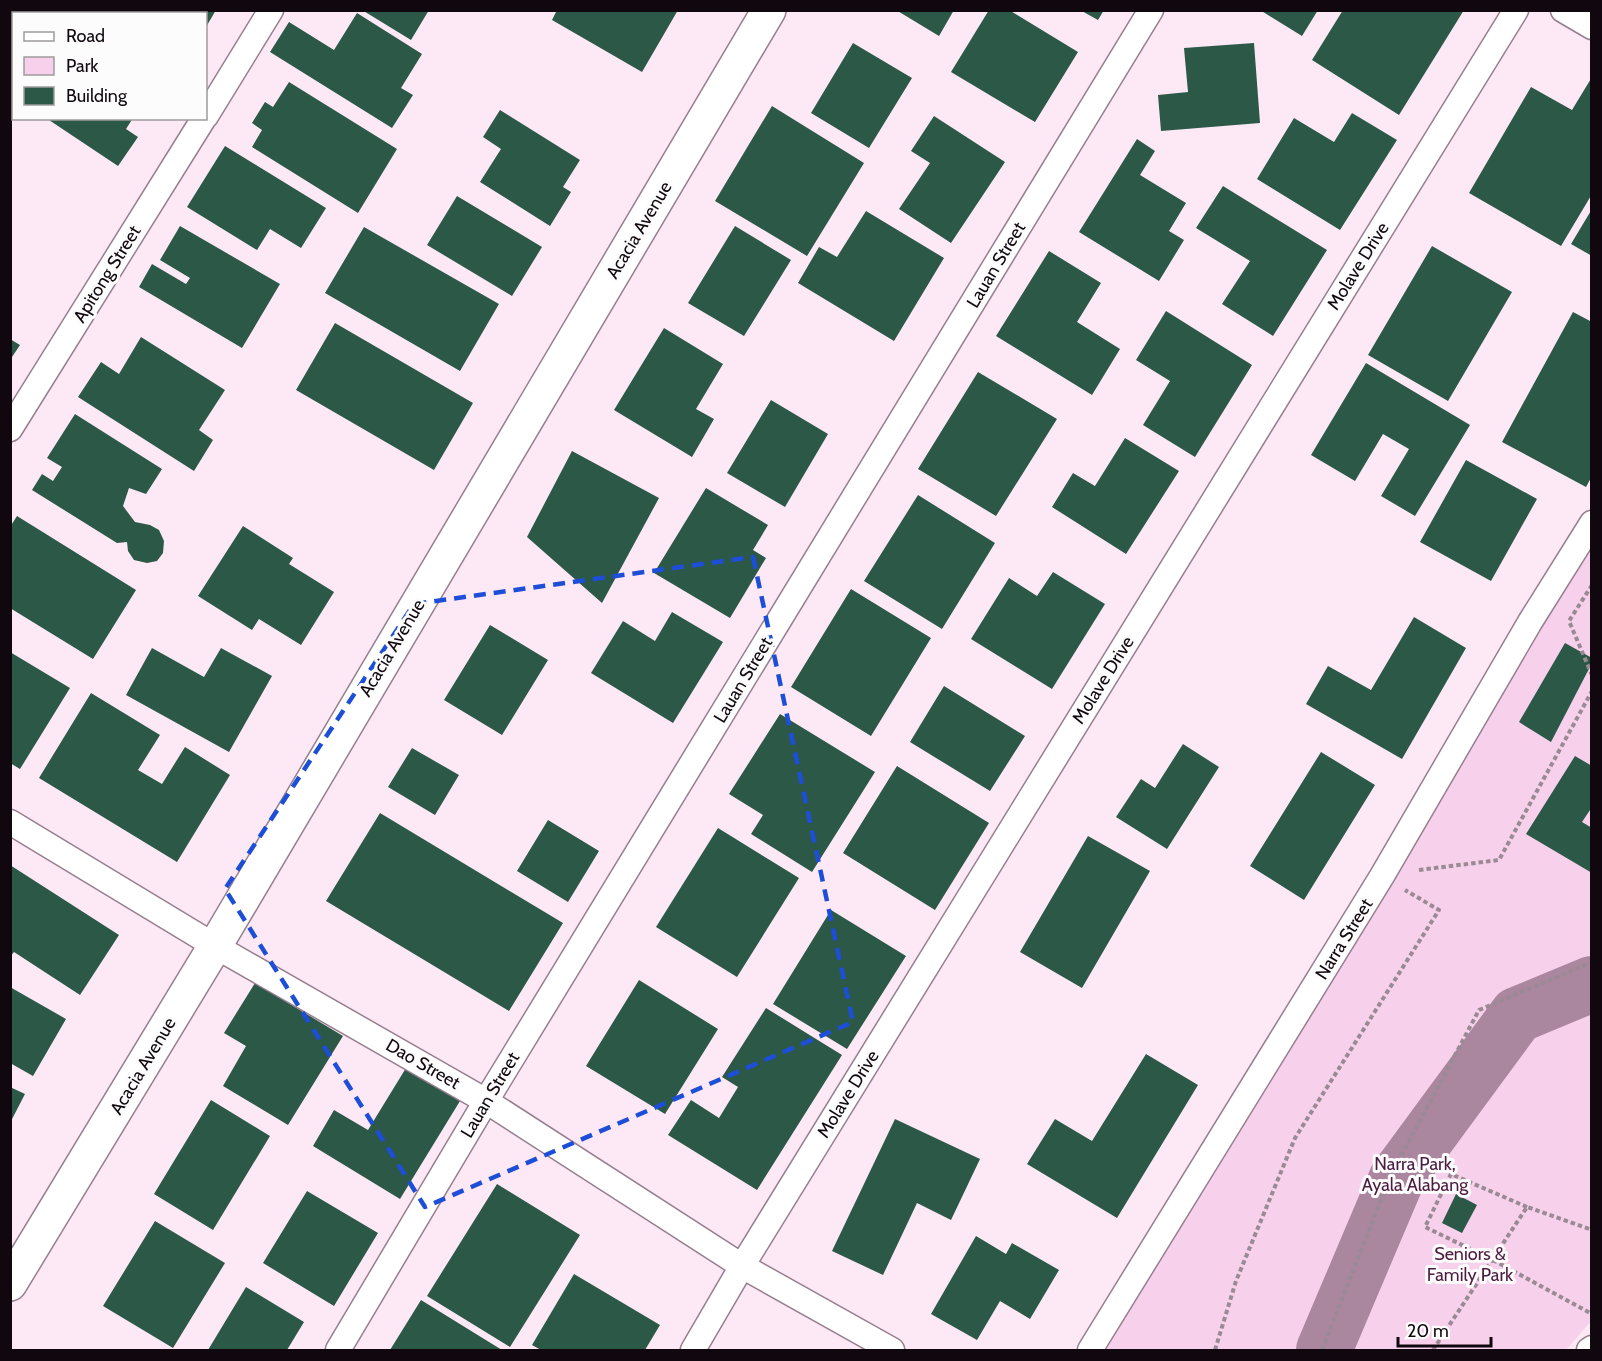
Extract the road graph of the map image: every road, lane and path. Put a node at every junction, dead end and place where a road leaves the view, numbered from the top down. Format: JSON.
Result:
{"nodes":[{"id":1,"x":271,"y":10,"type":"edge"},
{"id":2,"x":769,"y":10,"type":"edge"},
{"id":3,"x":1150,"y":10,"type":"edge"},
{"id":4,"x":1516,"y":10,"type":"edge"},
{"id":5,"x":1563,"y":10,"type":"edge"},
{"id":6,"x":1592,"y":27,"type":"edge"},
{"id":7,"x":207,"y":114,"type":"edge"},
{"id":8,"x":203,"y":120,"type":"edge"},
{"id":9,"x":10,"y":429,"type":"edge"},
{"id":10,"x":1592,"y":523,"type":"edge"},
{"id":11,"x":1592,"y":585,"type":"edge"},
{"id":12,"x":1592,"y":675,"type":"edge"},
{"id":13,"x":1592,"y":691,"type":"edge"},
{"id":14,"x":10,"y":822,"type":"edge"},
{"id":15,"x":1382,"y":876,"type":"junction"},
{"id":16,"x":1415,"y":876,"type":"dead end"},
{"id":17,"x":1411,"y":883,"type":"dead end"},
{"id":18,"x":1407,"y":891,"type":"junction"},
{"id":19,"x":1400,"y":901,"type":"dead end"},
{"id":20,"x":215,"y":946,"type":"junction"},
{"id":21,"x":1592,"y":962,"type":"edge"},
{"id":22,"x":486,"y":1101,"type":"junction"},
{"id":23,"x":1527,"y":1207,"type":"junction"},
{"id":24,"x":1592,"y":1230,"type":"edge"},
{"id":25,"x":1492,"y":1260,"type":"junction"},
{"id":26,"x":742,"y":1266,"type":"junction"},
{"id":27,"x":10,"y":1284,"type":"edge"},
{"id":28,"x":1592,"y":1314,"type":"edge"},
{"id":29,"x":338,"y":1350,"type":"edge"},
{"id":30,"x":693,"y":1350,"type":"edge"},
{"id":31,"x":892,"y":1350,"type":"edge"},
{"id":32,"x":1090,"y":1350,"type":"edge"},
{"id":33,"x":1215,"y":1350,"type":"edge"},
{"id":34,"x":1322,"y":1350,"type":"edge"},
{"id":35,"x":1433,"y":1350,"type":"edge"}],
"edges":[{"from":1,"to":7,"type":"street","name":"Apitong Street"},
{"from":2,"to":20,"type":"street","name":"Acacia Avenue"},
{"from":3,"to":22,"type":"street","name":"Lauan Street"},
{"from":4,"to":26,"type":"street","name":"Molave Drive"},
{"from":5,"to":6,"type":"street"},
{"from":8,"to":9,"type":"street","name":"Apitong Street"},
{"from":10,"to":15,"type":"street","name":"Narra Street"},
{"from":11,"to":12,"type":"path"},
{"from":13,"to":16,"type":"path"},
{"from":14,"to":20,"type":"street","name":"Dao Street"},
{"from":15,"to":18,"type":"path"},
{"from":15,"to":32,"type":"street","name":"Narra Street"},
{"from":17,"to":18,"type":"path"},
{"from":18,"to":19,"type":"path"},
{"from":18,"to":33,"type":"path"},
{"from":20,"to":22,"type":"street","name":"Dao Street"},
{"from":20,"to":27,"type":"street","name":"Acacia Avenue"},
{"from":21,"to":34,"type":"path"},
{"from":22,"to":26,"type":"street","name":"Dao Street"},
{"from":22,"to":29,"type":"street","name":"Lauan Street"},
{"from":23,"to":24,"type":"path"},
{"from":23,"to":25,"type":"path"},
{"from":23,"to":25,"type":"path"},
{"from":25,"to":28,"type":"path"},
{"from":25,"to":35,"type":"path"},
{"from":26,"to":30,"type":"street","name":"Molave Drive"},
{"from":26,"to":31,"type":"street","name":"Dao Street"}]}
